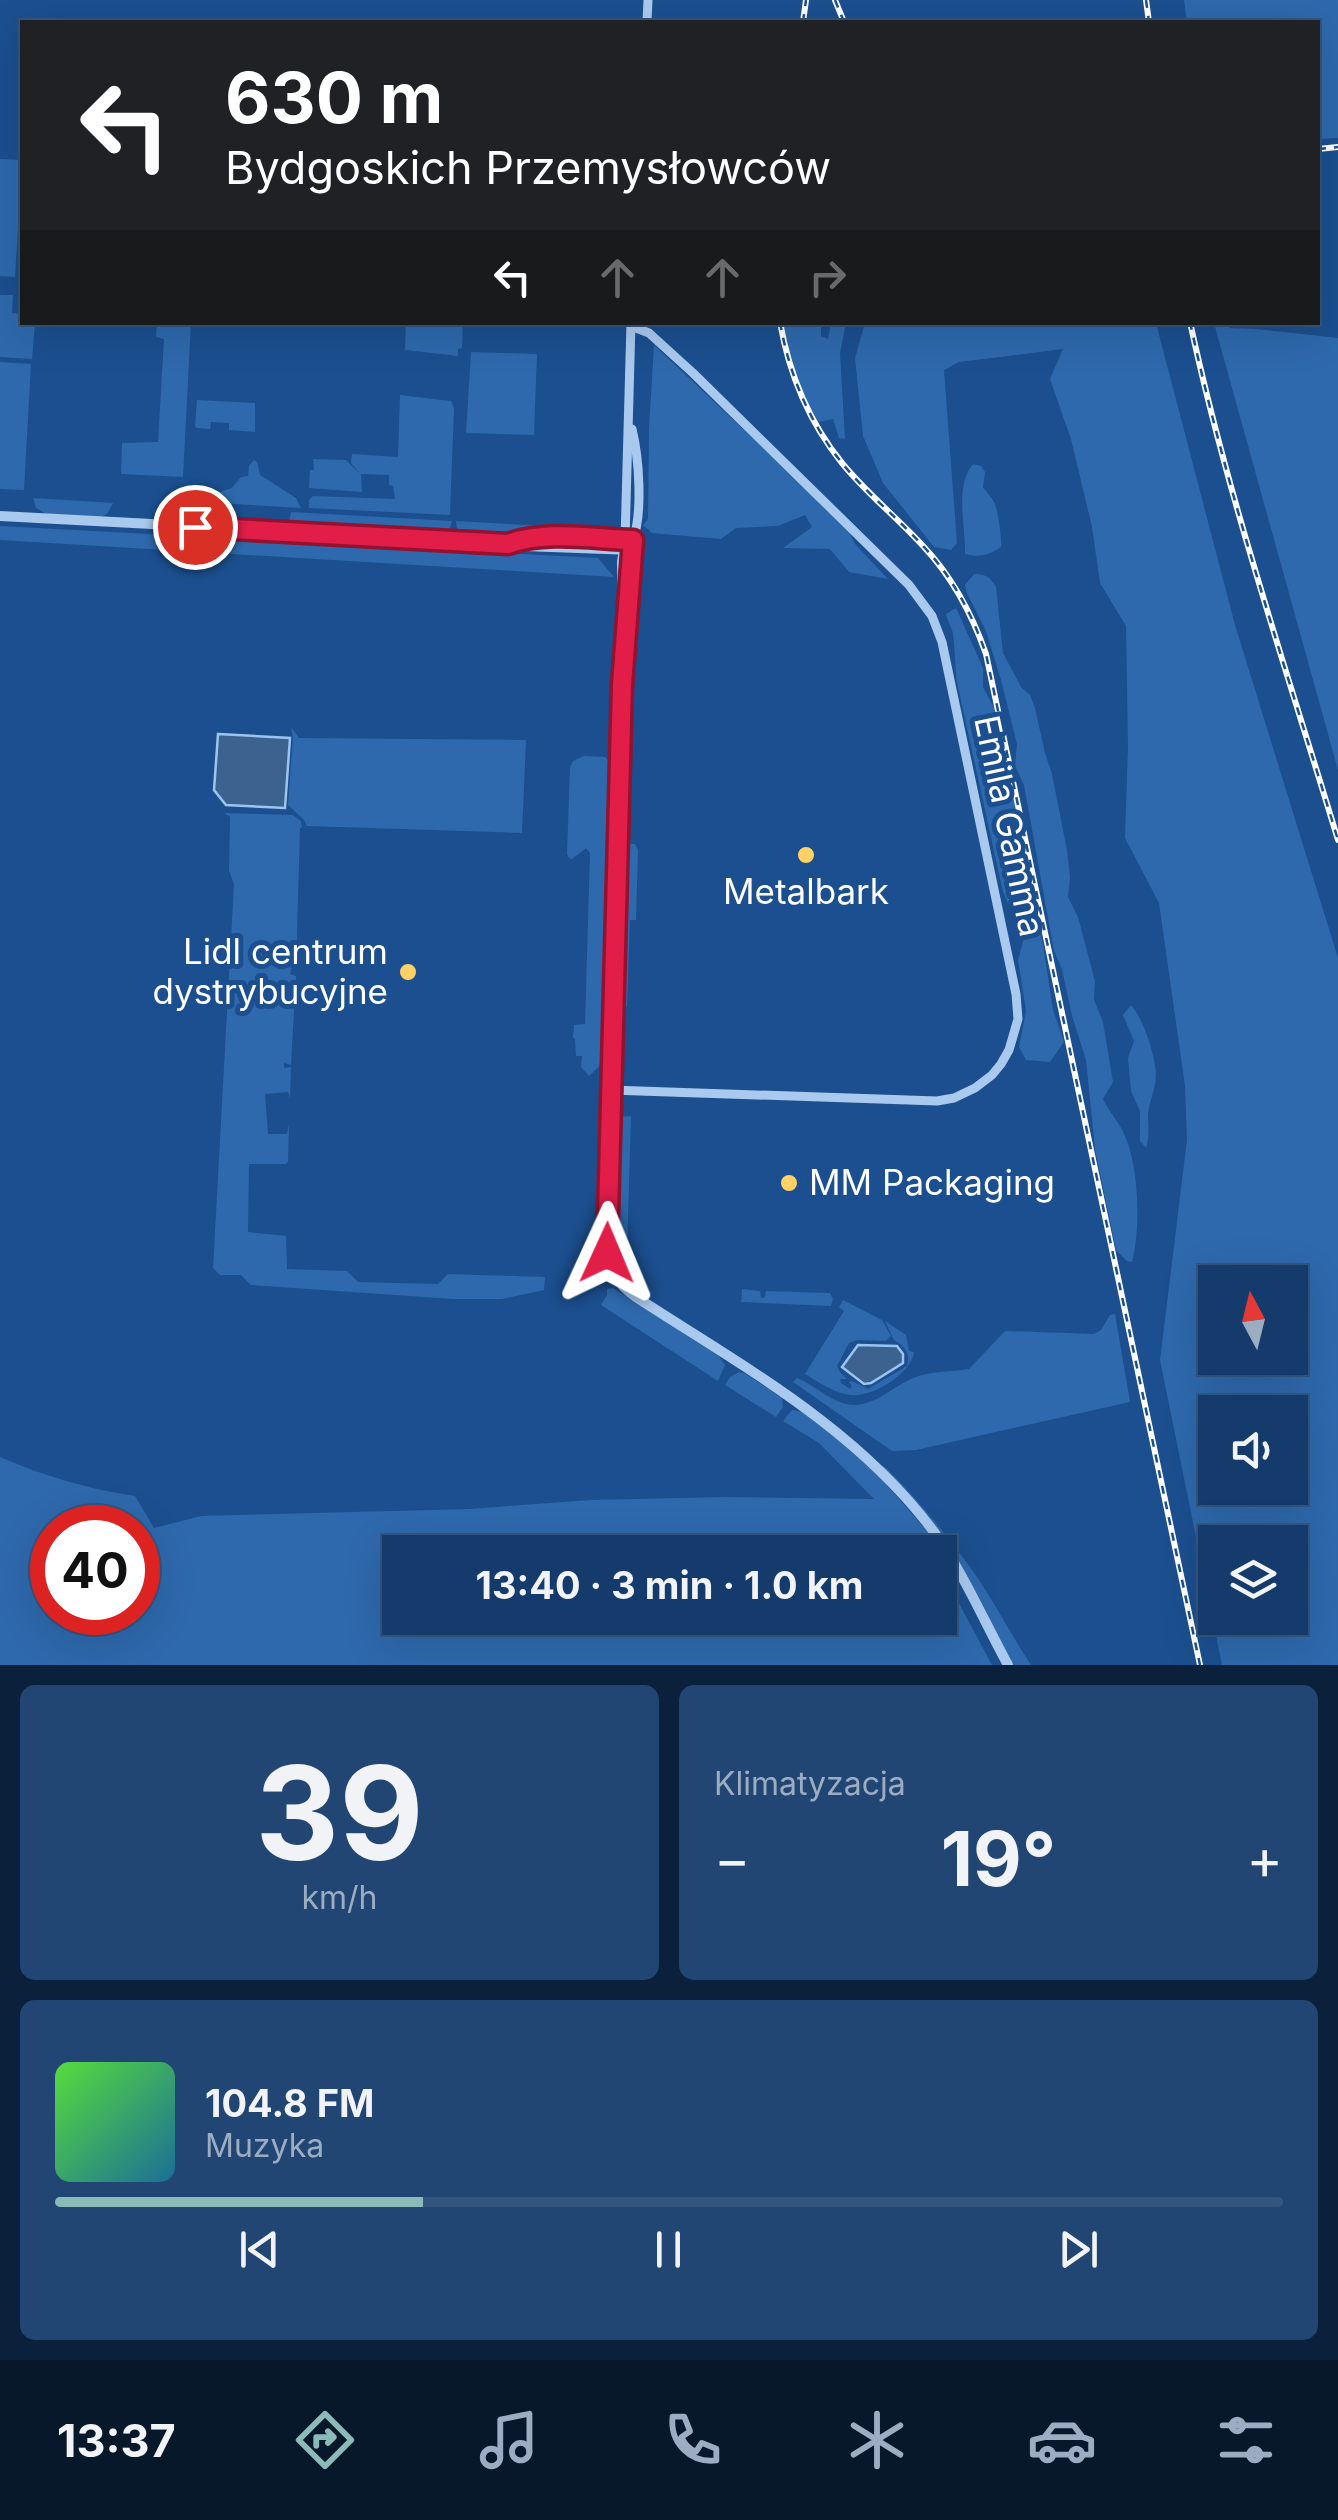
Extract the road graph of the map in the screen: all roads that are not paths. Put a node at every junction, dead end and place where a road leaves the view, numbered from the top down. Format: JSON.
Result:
{"nodes":[{"id":1,"x":631,"y":325,"type":"edge"},
{"id":2,"x":633,"y":325,"type":"edge"},
{"id":3,"x":0,"y":516,"type":"edge"},
{"id":4,"x":629,"y":545,"type":"junction"},
{"id":5,"x":610,"y":1090,"type":"junction"},
{"id":6,"x":1008,"y":1665,"type":"edge"}],
"edges":[{"from":1,"to":4,"type":"street"},
{"from":2,"to":5,"type":"street","name":"Emila Gamma"},
{"from":3,"to":4,"type":"street"},
{"from":4,"to":5,"type":"street"},
{"from":5,"to":6,"type":"street"}]}
